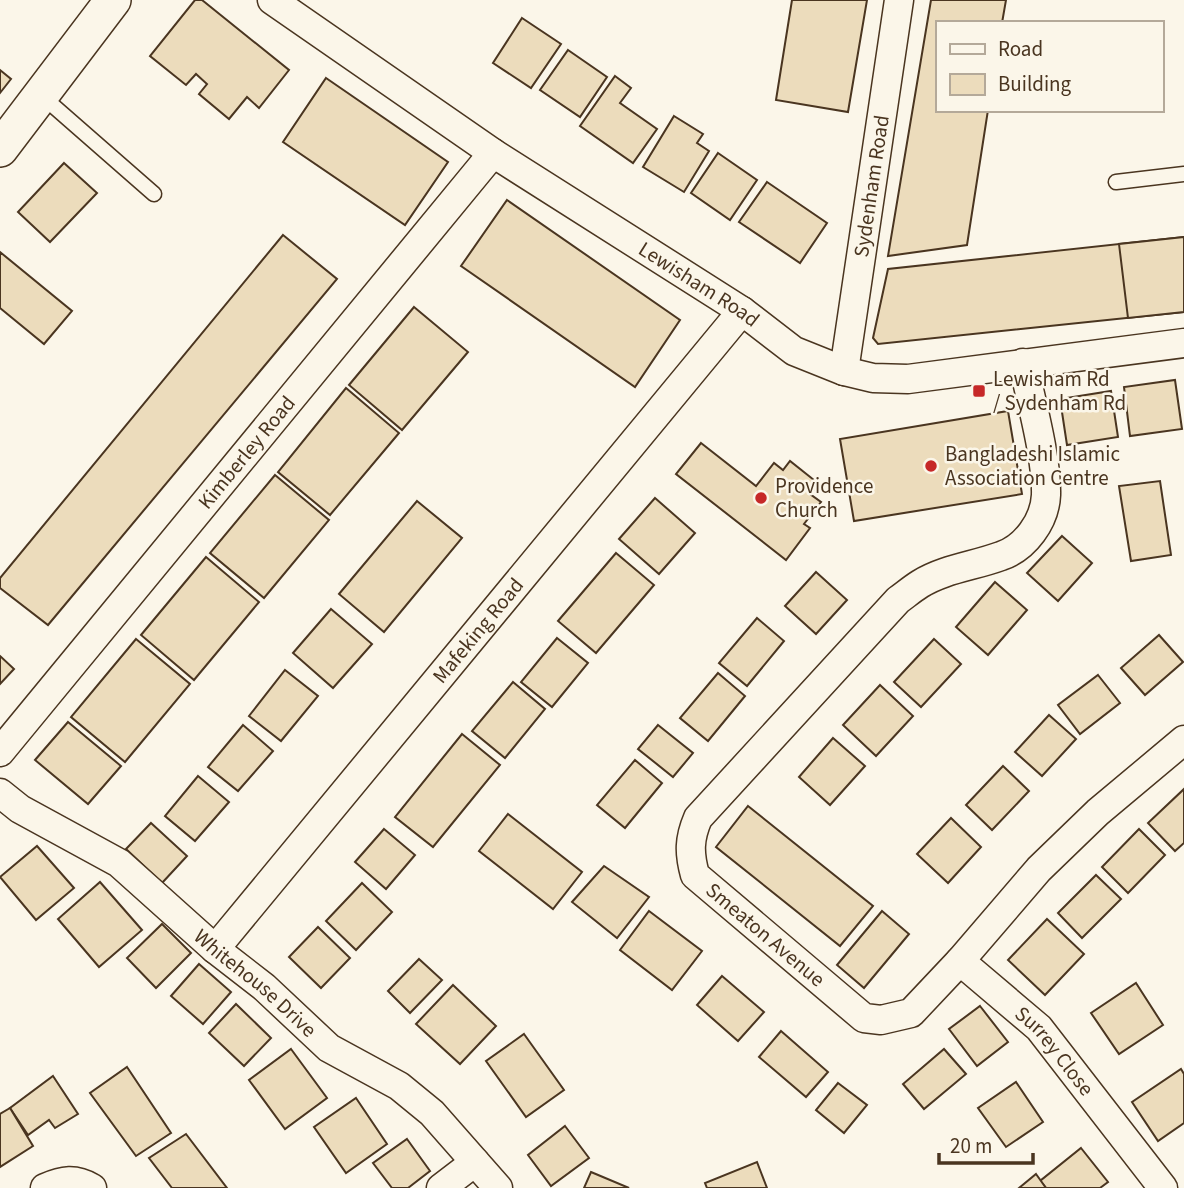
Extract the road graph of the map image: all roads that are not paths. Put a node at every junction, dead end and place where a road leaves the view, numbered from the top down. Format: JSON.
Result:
{"nodes":[{"id":1,"x":113,"y":0,"type":"edge"},
{"id":2,"x":272,"y":0,"type":"edge"},
{"id":3,"x":899,"y":0,"type":"edge"},
{"id":4,"x":42,"y":96,"type":"junction"},
{"id":5,"x":0,"y":149,"type":"edge"},
{"id":6,"x":494,"y":153,"type":"junction"},
{"id":7,"x":1184,"y":174,"type":"edge"},
{"id":8,"x":1116,"y":182,"type":"dead end"},
{"id":9,"x":154,"y":194,"type":"dead end"},
{"id":10,"x":742,"y":311,"type":"junction"},
{"id":11,"x":1184,"y":343,"type":"edge"},
{"id":12,"x":1023,"y":363,"type":"junction"},
{"id":13,"x":844,"y":371,"type":"junction"},
{"id":14,"x":1184,"y":740,"type":"edge"},
{"id":15,"x":0,"y":752,"type":"edge"},
{"id":16,"x":0,"y":793,"type":"edge"},
{"id":17,"x":215,"y":949,"type":"junction"},
{"id":18,"x":960,"y":961,"type":"junction"},
{"id":19,"x":475,"y":1162,"type":"junction"},
{"id":20,"x":1184,"y":1185,"type":"edge"},
{"id":21,"x":45,"y":1188,"type":"edge"},
{"id":22,"x":92,"y":1188,"type":"edge"},
{"id":23,"x":442,"y":1188,"type":"edge"},
{"id":24,"x":498,"y":1188,"type":"edge"},
{"id":25,"x":1163,"y":1188,"type":"edge"},
{"id":26,"x":1174,"y":1188,"type":"edge"}],
"edges":[{"from":1,"to":4,"type":"street"},
{"from":2,"to":6,"type":"street","name":"Lewisham Road"},
{"from":3,"to":13,"type":"street","name":"Sydenham Road"},
{"from":4,"to":5,"type":"street"},
{"from":4,"to":9,"type":"lane"},
{"from":6,"to":10,"type":"street","name":"Lewisham Road"},
{"from":6,"to":15,"type":"street","name":"Kimberley Road"},
{"from":7,"to":8,"type":"lane"},
{"from":10,"to":13,"type":"street","name":"Lewisham Road"},
{"from":10,"to":17,"type":"street","name":"Mafeking Road"},
{"from":11,"to":12,"type":"street","name":"Lewisham Road"},
{"from":12,"to":13,"type":"street","name":"Lewisham Road"},
{"from":12,"to":18,"type":"street","name":"Smeaton Avenue"},
{"from":14,"to":18,"type":"street","name":"Smeaton Avenue"},
{"from":16,"to":17,"type":"street","name":"Whitehouse Drive"},
{"from":17,"to":19,"type":"street","name":"Whitehouse Drive"},
{"from":18,"to":25,"type":"street","name":"Surrey Close"},
{"from":19,"to":23,"type":"street"},
{"from":19,"to":24,"type":"street","name":"Whitehouse Drive"},
{"from":20,"to":26,"type":"street"},
{"from":21,"to":22,"type":"street"}]}
